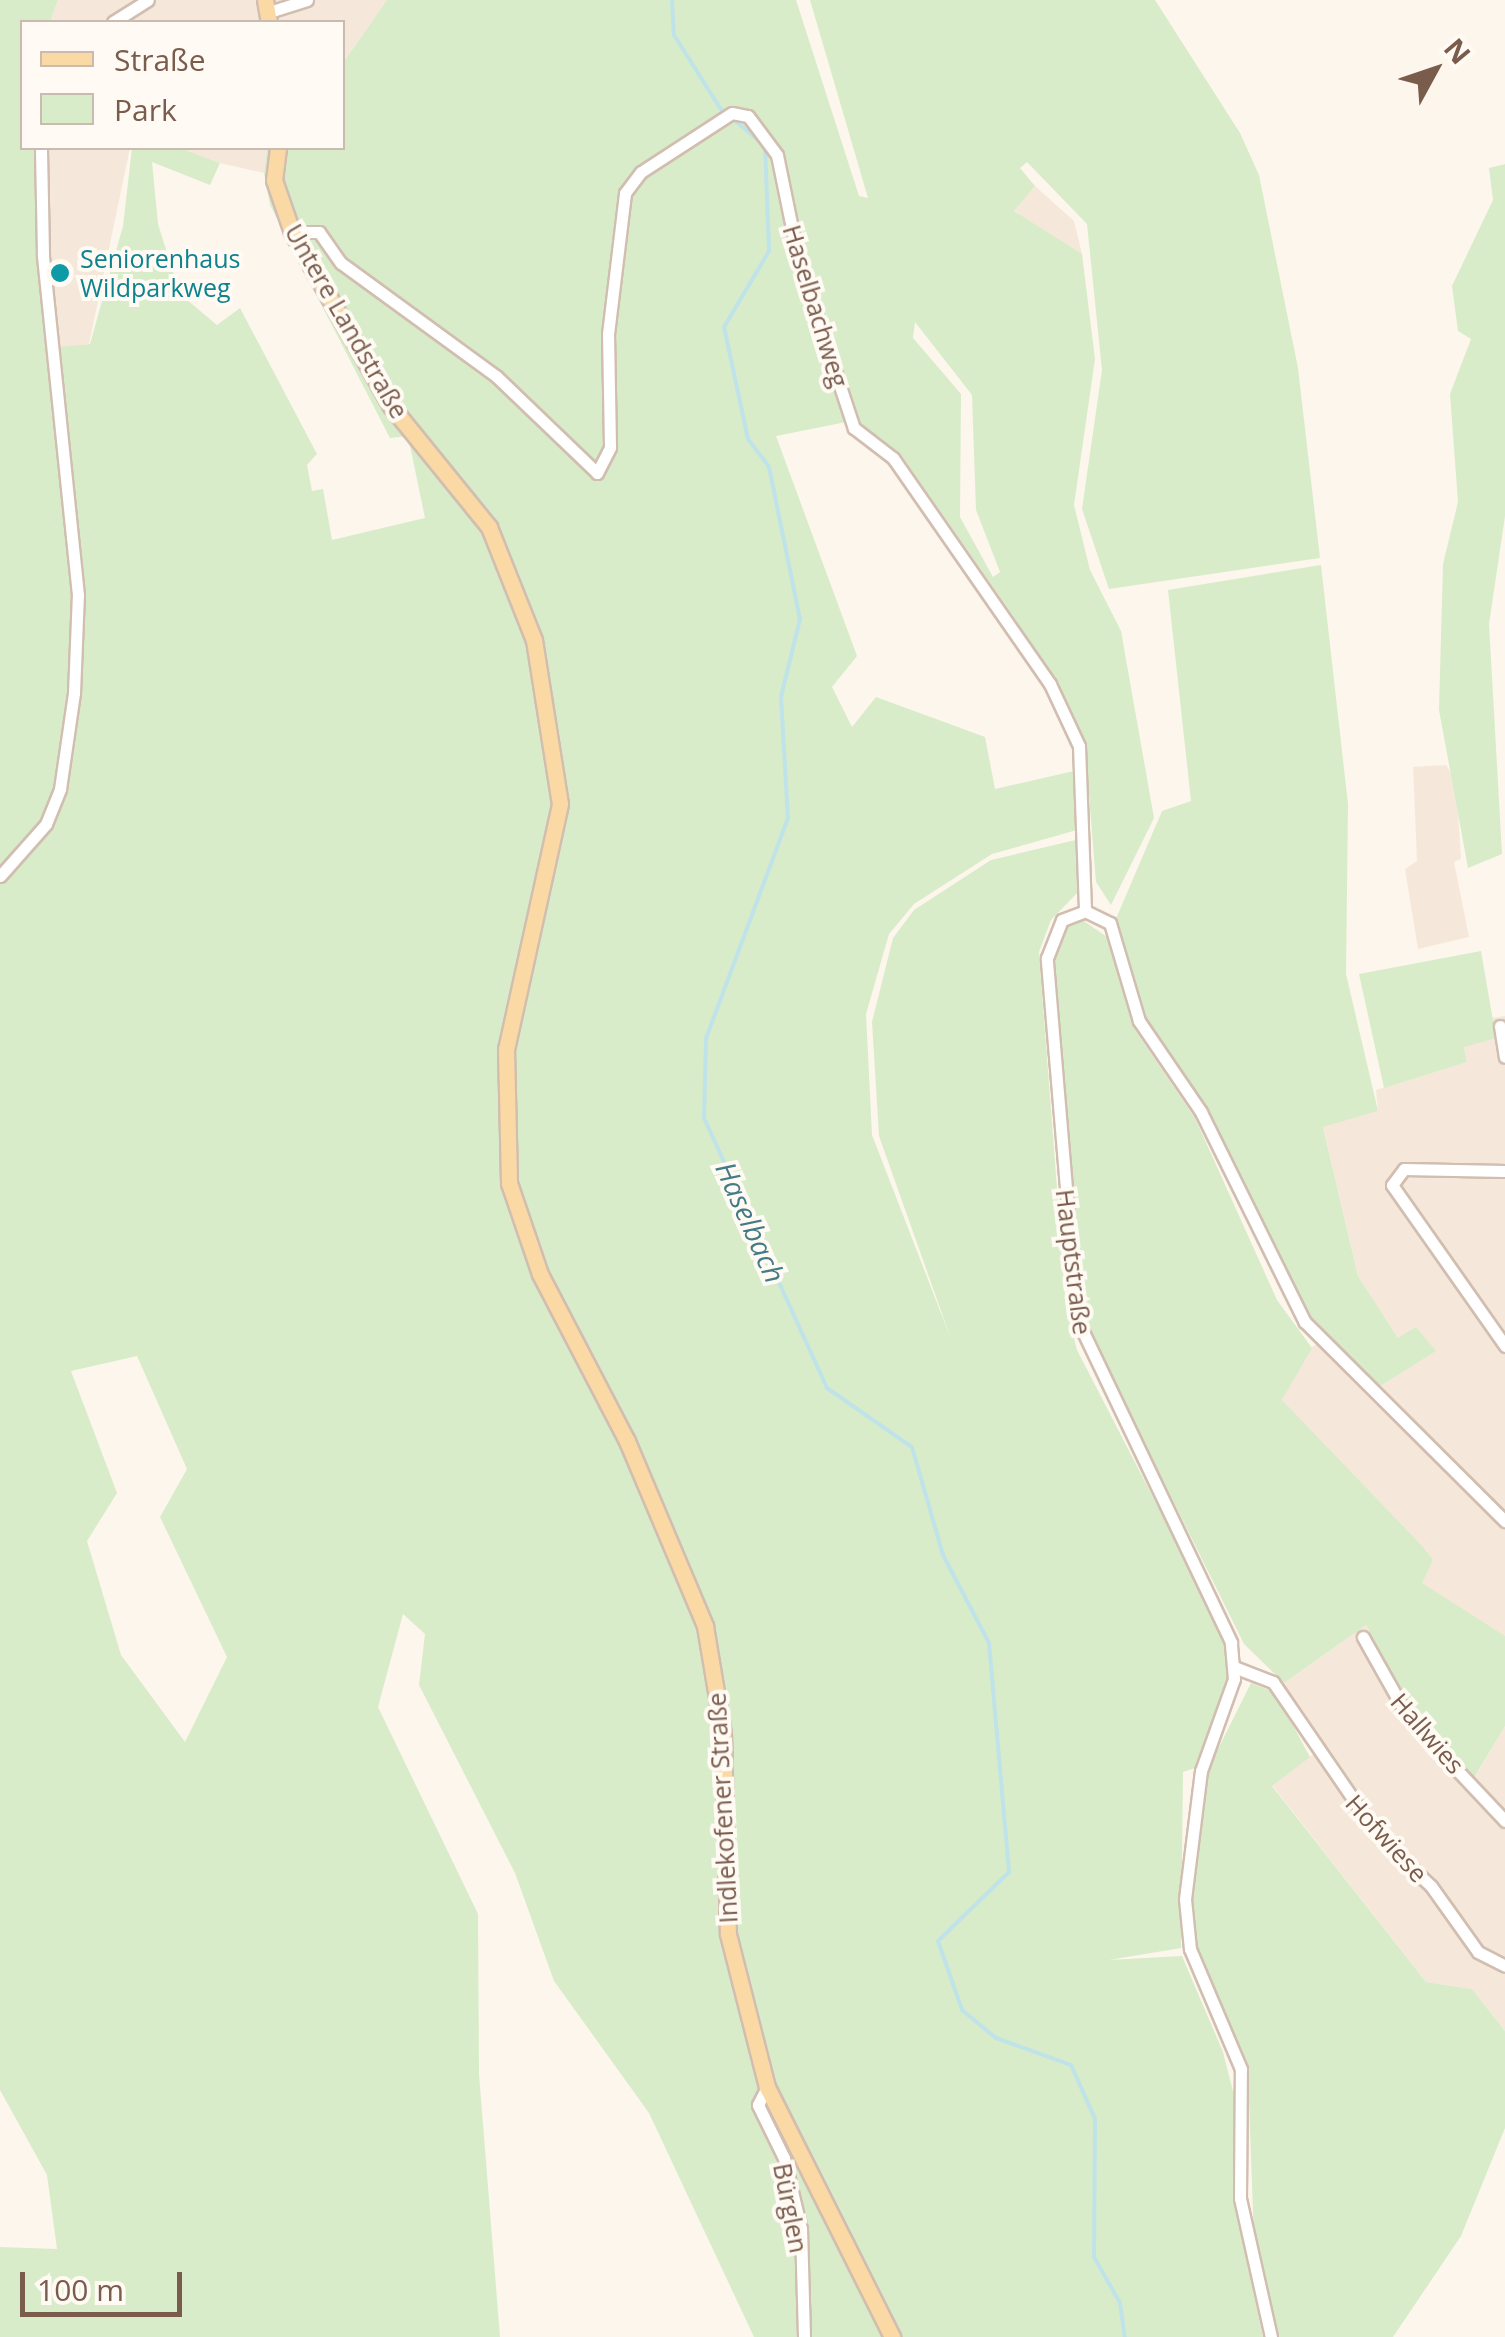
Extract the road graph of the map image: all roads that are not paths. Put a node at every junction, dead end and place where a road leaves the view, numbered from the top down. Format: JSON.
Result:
{"nodes":[{"id":1,"x":148,"y":0,"type":"edge"},
{"id":2,"x":307,"y":0,"type":"edge"},
{"id":3,"x":267,"y":12,"type":"edge"},
{"id":4,"x":116,"y":20,"type":"edge"},
{"id":5,"x":42,"y":150,"type":"edge"},
{"id":6,"x":278,"y":150,"type":"edge"},
{"id":7,"x":292,"y":232,"type":"junction"},
{"id":8,"x":0,"y":876,"type":"edge"},
{"id":9,"x":1085,"y":911,"type":"junction"},
{"id":10,"x":1500,"y":1026,"type":"dead end"},
{"id":11,"x":506,"y":1049,"type":"joint"},
{"id":12,"x":1505,"y":1056,"type":"edge"},
{"id":13,"x":1505,"y":1171,"type":"edge"},
{"id":14,"x":1505,"y":1346,"type":"edge"},
{"id":15,"x":1505,"y":1521,"type":"edge"},
{"id":16,"x":1364,"y":1637,"type":"dead end"},
{"id":17,"x":1234,"y":1667,"type":"junction"},
{"id":18,"x":1505,"y":1820,"type":"edge"},
{"id":19,"x":1505,"y":1966,"type":"edge"},
{"id":20,"x":768,"y":2087,"type":"junction"},
{"id":21,"x":804,"y":2337,"type":"edge"},
{"id":22,"x":892,"y":2337,"type":"edge"},
{"id":23,"x":1270,"y":2337,"type":"edge"}],
"edges":[{"from":1,"to":4,"type":"street"},
{"from":2,"to":3,"type":"street"},
{"from":5,"to":8,"type":"street"},
{"from":6,"to":7,"type":"main road","name":"Untere Landstraße"},
{"from":7,"to":9,"type":"street","name":"Haselbachweg"},
{"from":7,"to":11,"type":"main road","name":"Untere Landstraße"},
{"from":9,"to":15,"type":"street"},
{"from":9,"to":17,"type":"street","name":"Hauptstraße"},
{"from":10,"to":12,"type":"street"},
{"from":11,"to":20,"type":"main road","name":"Indlekofener Straße"},
{"from":13,"to":14,"type":"street"},
{"from":16,"to":18,"type":"street","name":"Hallwies"},
{"from":17,"to":19,"type":"street","name":"Hofwiese"},
{"from":17,"to":23,"type":"street"},
{"from":20,"to":21,"type":"street","name":"Bürglen"},
{"from":20,"to":22,"type":"main road","name":"Indlekofener Straße"}]}
